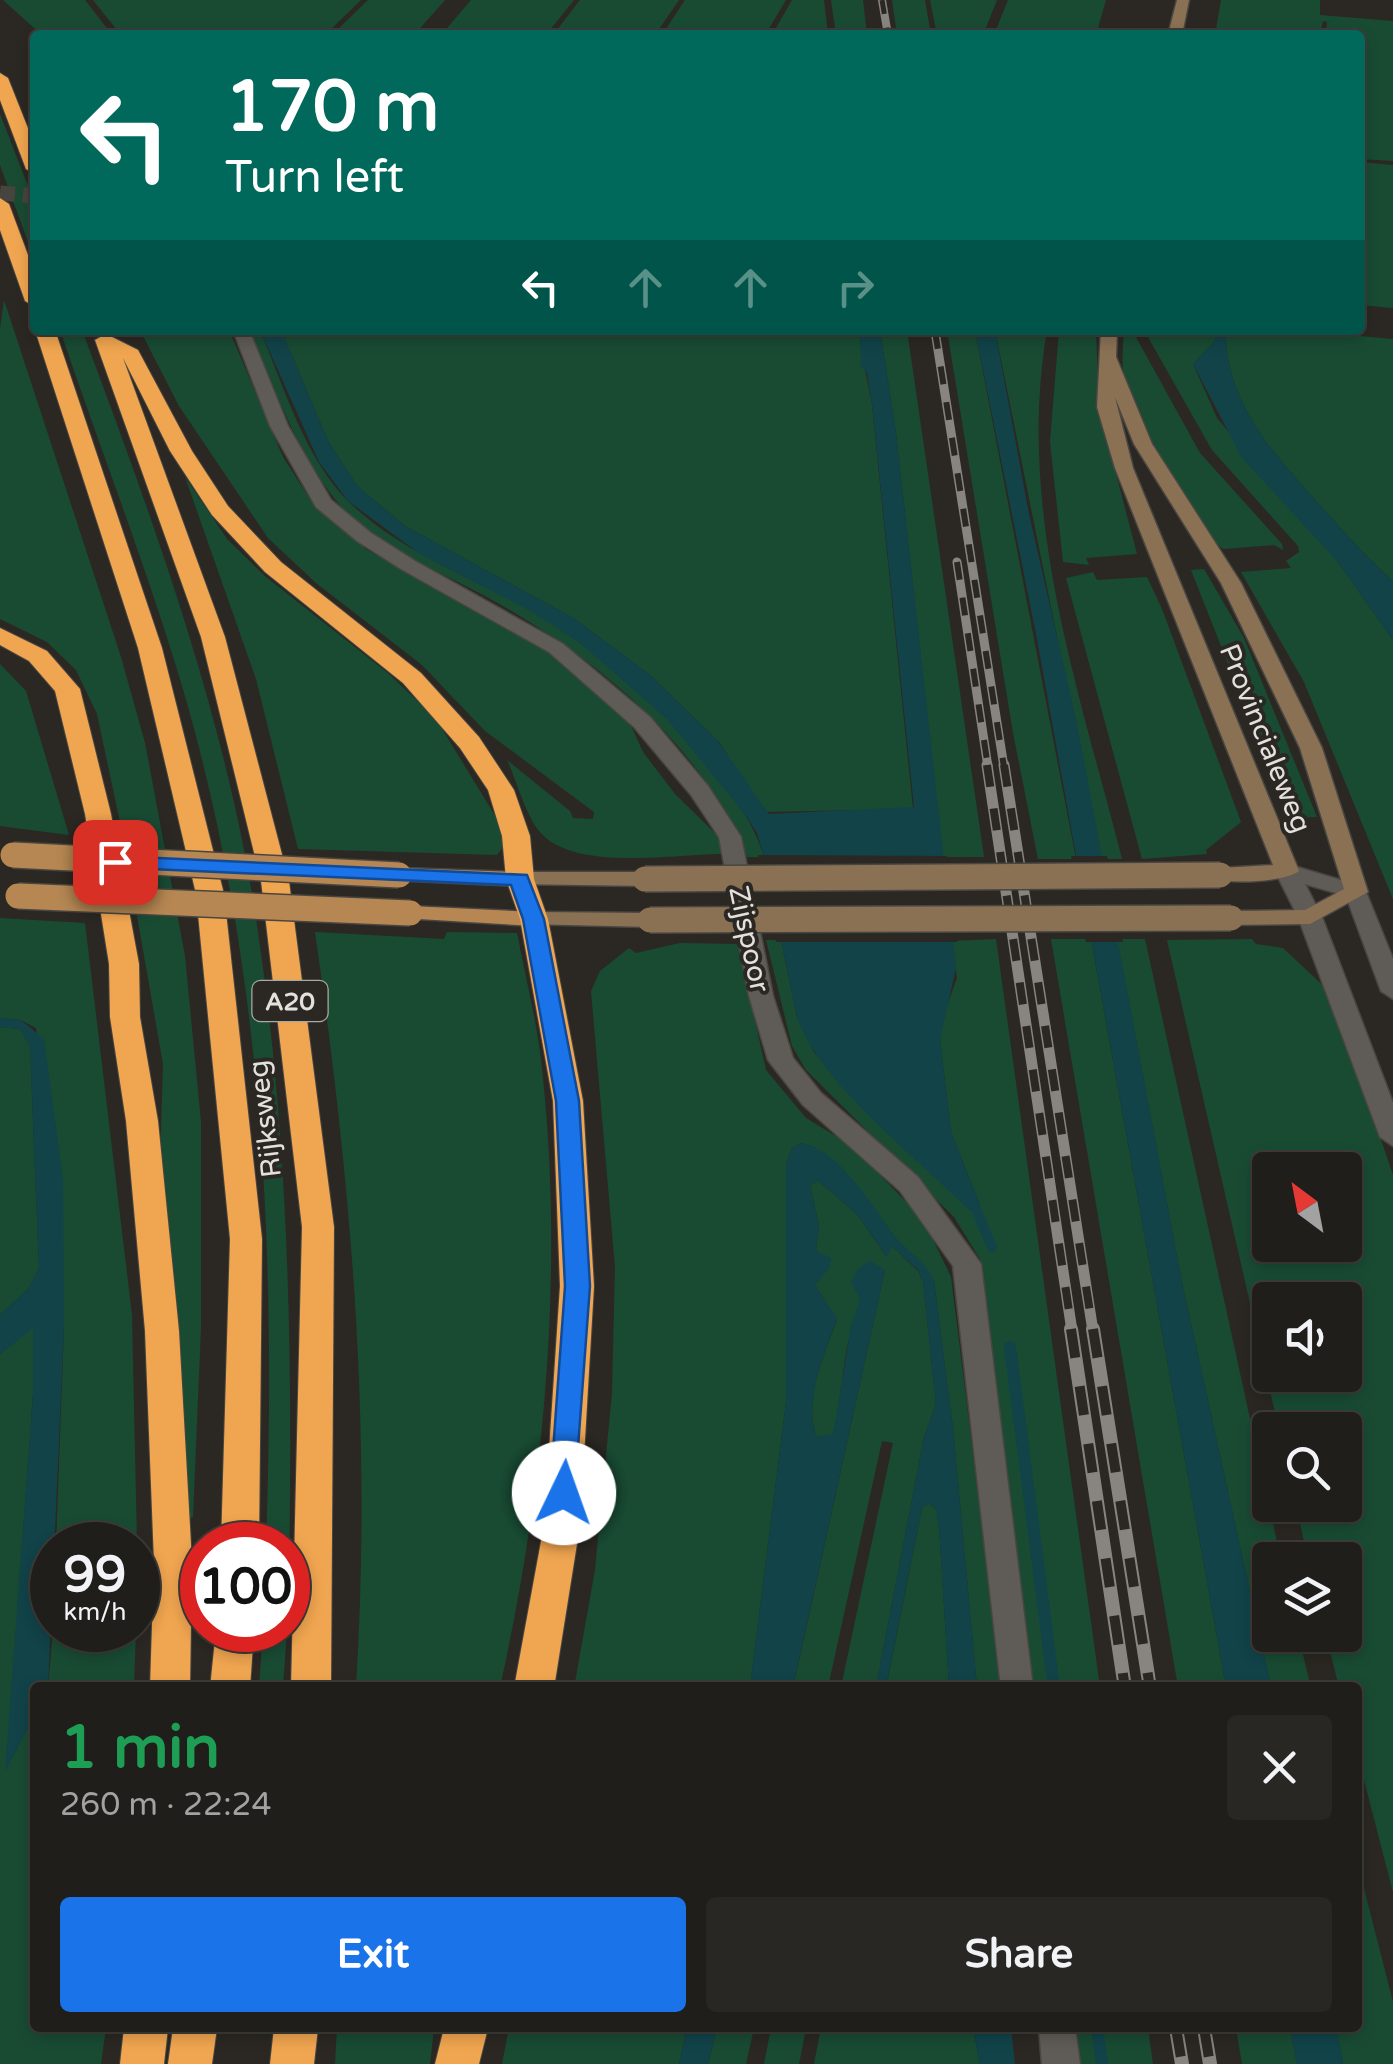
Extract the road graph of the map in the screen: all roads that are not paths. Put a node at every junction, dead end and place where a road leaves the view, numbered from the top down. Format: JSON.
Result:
{"nodes":[{"id":1,"x":1183,"y":0,"type":"edge"},
{"id":2,"x":1176,"y":30,"type":"edge"},
{"id":3,"x":0,"y":78,"type":"edge"},
{"id":4,"x":30,"y":156,"type":"edge"},
{"id":5,"x":0,"y":204,"type":"edge"},
{"id":6,"x":30,"y":288,"type":"edge"},
{"id":7,"x":47,"y":335,"type":"edge"},
{"id":8,"x":104,"y":335,"type":"edge"},
{"id":9,"x":243,"y":335,"type":"edge"},
{"id":10,"x":1109,"y":335,"type":"edge"},
{"id":11,"x":1108,"y":357,"type":"junction"},
{"id":12,"x":0,"y":635,"type":"edge"},
{"id":13,"x":7,"y":854,"type":"edge"},
{"id":14,"x":1287,"y":871,"type":"junction"},
{"id":15,"x":520,"y":880,"type":"junction"},
{"id":16,"x":1356,"y":892,"type":"junction"},
{"id":17,"x":9,"y":896,"type":"edge"},
{"id":18,"x":1310,"y":917,"type":"junction"},
{"id":19,"x":534,"y":919,"type":"junction"},
{"id":20,"x":1393,"y":990,"type":"edge"},
{"id":21,"x":1393,"y":1137,"type":"edge"},
{"id":22,"x":240,"y":1522,"type":"edge"},
{"id":23,"x":233,"y":1652,"type":"edge"},
{"id":24,"x":170,"y":1682,"type":"edge"},
{"id":25,"x":231,"y":1682,"type":"edge"},
{"id":26,"x":311,"y":1682,"type":"edge"},
{"id":27,"x":535,"y":1682,"type":"edge"},
{"id":28,"x":1016,"y":1682,"type":"edge"},
{"id":29,"x":146,"y":2032,"type":"edge"},
{"id":30,"x":194,"y":2032,"type":"edge"},
{"id":31,"x":296,"y":2032,"type":"edge"},
{"id":32,"x":465,"y":2032,"type":"edge"},
{"id":33,"x":1057,"y":2032,"type":"edge"},
{"id":34,"x":142,"y":2064,"type":"edge"},
{"id":35,"x":190,"y":2064,"type":"edge"},
{"id":36,"x":292,"y":2064,"type":"edge"},
{"id":37,"x":457,"y":2064,"type":"edge"},
{"id":38,"x":1061,"y":2064,"type":"edge"}],
"edges":[{"from":1,"to":2,"type":"main road"},
{"from":3,"to":4,"type":"highway"},
{"from":5,"to":6,"type":"highway"},
{"from":7,"to":22,"type":"highway","name":"Rijksweg","number":"A20"},
{"from":8,"to":15,"type":"highway","number":"A20"},
{"from":8,"to":26,"type":"highway","name":"Rijksweg","number":"A20"},
{"from":9,"to":28,"type":"street","name":"Zijspoor"},
{"from":10,"to":11,"type":"main road","name":"Provincialeweg"},
{"from":11,"to":14,"type":"main road","name":"Provincialeweg"},
{"from":11,"to":16,"type":"main road","name":"Provincialeweg"},
{"from":12,"to":24,"type":"highway"},
{"from":13,"to":15,"type":"main road","bridge":true},
{"from":14,"to":15,"type":"main road","bridge":true},
{"from":14,"to":16,"type":"street"},
{"from":14,"to":18,"type":"street","name":"Provincialeweg"},
{"from":15,"to":19,"type":"highway"},
{"from":16,"to":18,"type":"main road"},
{"from":16,"to":20,"type":"street","name":"Provincialeweg"},
{"from":17,"to":19,"type":"main road","bridge":true},
{"from":18,"to":19,"type":"main road","bridge":true},
{"from":18,"to":21,"type":"street","name":"Provincialeweg"},
{"from":19,"to":27,"type":"highway"},
{"from":23,"to":25,"type":"highway"},
{"from":29,"to":34,"type":"highway"},
{"from":30,"to":35,"type":"highway"},
{"from":31,"to":36,"type":"highway"},
{"from":32,"to":37,"type":"highway"},
{"from":33,"to":38,"type":"street"}]}
